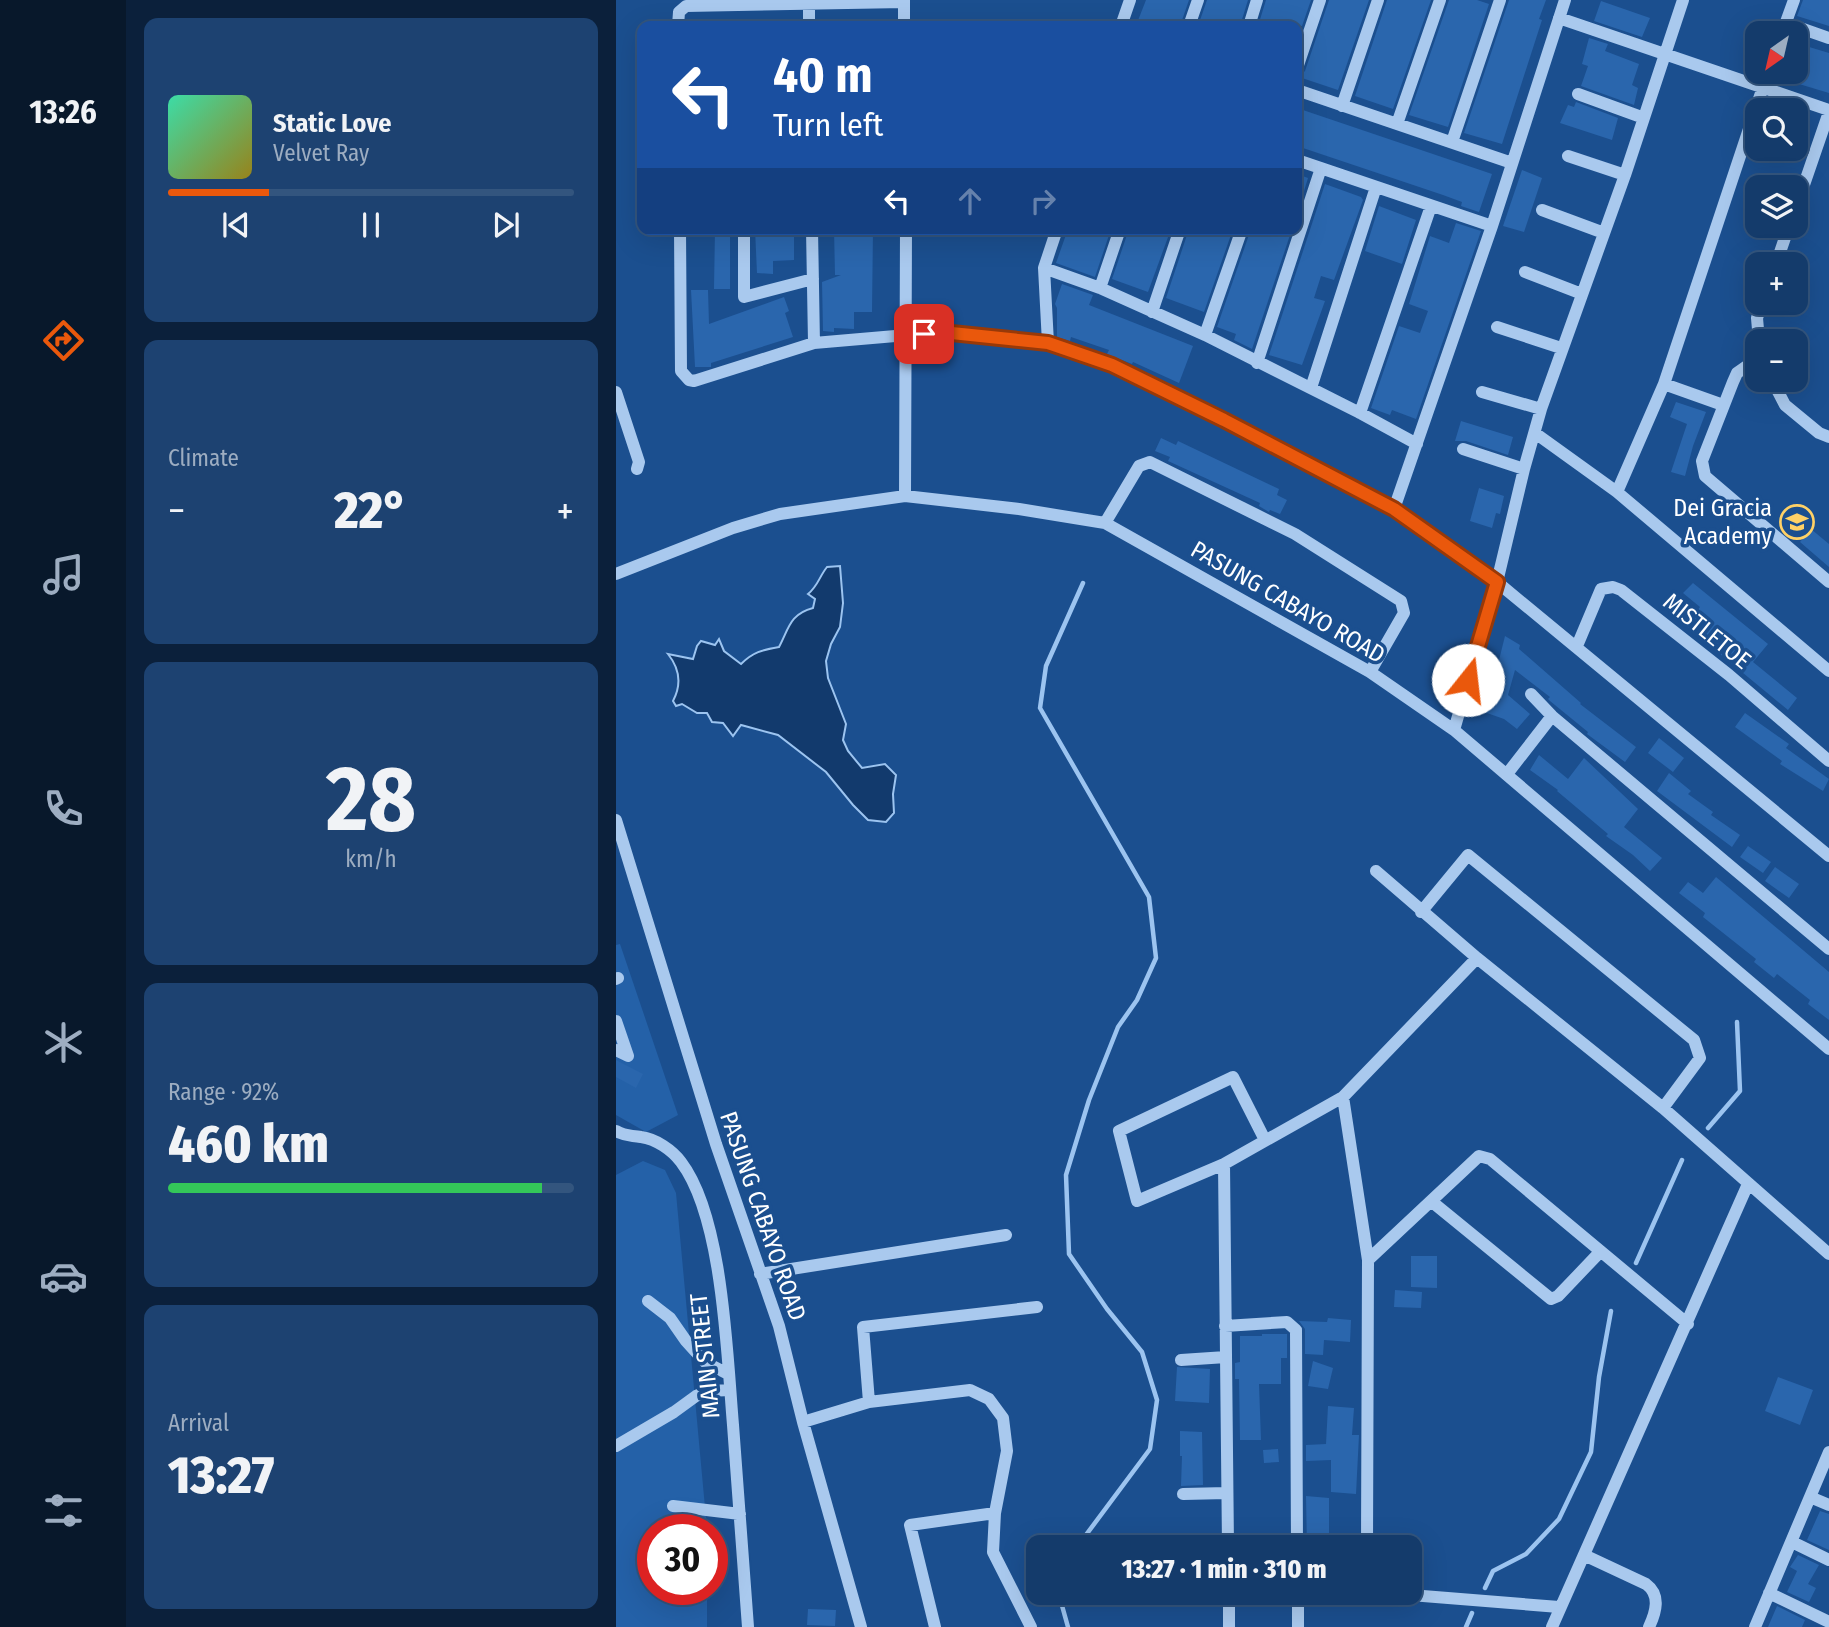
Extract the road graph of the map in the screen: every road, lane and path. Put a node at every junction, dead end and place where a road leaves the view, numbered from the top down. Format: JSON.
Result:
{"nodes":[{"id":1,"x":1130,"y":0,"type":"edge"},
{"id":2,"x":1198,"y":0,"type":"edge"},
{"id":3,"x":1257,"y":0,"type":"edge"},
{"id":4,"x":1320,"y":0,"type":"edge"},
{"id":5,"x":1378,"y":0,"type":"edge"},
{"id":6,"x":1440,"y":0,"type":"edge"},
{"id":7,"x":1500,"y":0,"type":"edge"},
{"id":8,"x":1565,"y":0,"type":"edge"},
{"id":9,"x":1683,"y":0,"type":"edge"},
{"id":10,"x":1794,"y":0,"type":"edge"},
{"id":11,"x":904,"y":1,"type":"edge"},
{"id":12,"x":809,"y":2,"type":"edge"},
{"id":13,"x":1559,"y":18,"type":"junction"},
{"id":14,"x":678,"y":21,"type":"edge"},
{"id":15,"x":809,"y":21,"type":"edge"},
{"id":16,"x":904,"y":21,"type":"edge"},
{"id":17,"x":1123,"y":21,"type":"edge"},
{"id":18,"x":1191,"y":21,"type":"edge"},
{"id":19,"x":1251,"y":21,"type":"edge"},
{"id":20,"x":1786,"y":21,"type":"edge"},
{"id":21,"x":1808,"y":33,"type":"edge"},
{"id":22,"x":1829,"y":38,"type":"edge"},
{"id":23,"x":1302,"y":53,"type":"edge"},
{"id":24,"x":1665,"y":55,"type":"junction"},
{"id":25,"x":1764,"y":84,"type":"edge"},
{"id":26,"x":1763,"y":87,"type":"junction"},
{"id":27,"x":1302,"y":92,"type":"edge"},
{"id":28,"x":1578,"y":94,"type":"dead end"},
{"id":29,"x":1342,"y":106,"type":"junction"},
{"id":30,"x":1829,"y":111,"type":"edge"},
{"id":31,"x":1644,"y":118,"type":"junction"},
{"id":32,"x":1397,"y":124,"type":"junction"},
{"id":33,"x":1452,"y":142,"type":"junction"},
{"id":34,"x":1568,"y":156,"type":"dead end"},
{"id":35,"x":1302,"y":162,"type":"edge"},
{"id":36,"x":1512,"y":163,"type":"junction"},
{"id":37,"x":1321,"y":168,"type":"junction"},
{"id":38,"x":1625,"y":175,"type":"junction"},
{"id":39,"x":1807,"y":175,"type":"edge"},
{"id":40,"x":1376,"y":187,"type":"junction"},
{"id":41,"x":1431,"y":206,"type":"junction"},
{"id":42,"x":1542,"y":210,"type":"dead end"},
{"id":43,"x":1302,"y":226,"type":"edge"},
{"id":44,"x":1492,"y":226,"type":"junction"},
{"id":45,"x":1604,"y":233,"type":"junction"},
{"id":46,"x":680,"y":235,"type":"edge"},
{"id":47,"x":744,"y":235,"type":"edge"},
{"id":48,"x":812,"y":235,"type":"edge"},
{"id":49,"x":906,"y":235,"type":"edge"},
{"id":50,"x":1055,"y":235,"type":"edge"},
{"id":51,"x":1118,"y":235,"type":"edge"},
{"id":52,"x":1178,"y":235,"type":"edge"},
{"id":53,"x":1240,"y":235,"type":"edge"},
{"id":54,"x":1299,"y":235,"type":"edge"},
{"id":55,"x":1044,"y":268,"type":"junction"},
{"id":56,"x":1525,"y":272,"type":"dead end"},
{"id":57,"x":813,"y":279,"type":"junction"},
{"id":58,"x":1100,"y":288,"type":"junction"},
{"id":59,"x":1582,"y":294,"type":"junction"},
{"id":60,"x":1152,"y":312,"type":"junction"},
{"id":61,"x":1497,"y":327,"type":"dead end"},
{"id":62,"x":907,"y":335,"type":"junction"},
{"id":63,"x":1205,"y":335,"type":"junction"},
{"id":64,"x":814,"y":343,"type":"junction"},
{"id":65,"x":1048,"y":343,"type":"junction"},
{"id":66,"x":1561,"y":348,"type":"junction"},
{"id":67,"x":1257,"y":362,"type":"junction"},
{"id":68,"x":1745,"y":367,"type":"edge"},
{"id":69,"x":1664,"y":384,"type":"junction"},
{"id":70,"x":1311,"y":388,"type":"junction"},
{"id":71,"x":616,"y":392,"type":"edge"},
{"id":72,"x":1482,"y":392,"type":"dead end"},
{"id":73,"x":1778,"y":392,"type":"edge"},
{"id":74,"x":1723,"y":405,"type":"junction"},
{"id":75,"x":1541,"y":409,"type":"junction"},
{"id":76,"x":1360,"y":413,"type":"junction"},
{"id":77,"x":1535,"y":433,"type":"junction"},
{"id":78,"x":1829,"y":437,"type":"edge"},
{"id":79,"x":1417,"y":444,"type":"junction"},
{"id":80,"x":1463,"y":449,"type":"dead end"},
{"id":81,"x":637,"y":468,"type":"dead end"},
{"id":82,"x":1524,"y":469,"type":"junction"},
{"id":83,"x":1616,"y":492,"type":"junction"},
{"id":84,"x":905,"y":496,"type":"junction"},
{"id":85,"x":1394,"y":509,"type":"junction"},
{"id":86,"x":1104,"y":523,"type":"junction"},
{"id":87,"x":616,"y":574,"type":"edge"},
{"id":88,"x":1497,"y":582,"type":"junction"},
{"id":89,"x":1829,"y":582,"type":"edge"},
{"id":90,"x":1577,"y":646,"type":"junction"},
{"id":91,"x":1829,"y":671,"type":"edge"},
{"id":92,"x":1370,"y":672,"type":"junction"},
{"id":93,"x":1531,"y":694,"type":"dead end"},
{"id":94,"x":1552,"y":716,"type":"junction"},
{"id":95,"x":1454,"y":730,"type":"junction"},
{"id":96,"x":1829,"y":761,"type":"edge"},
{"id":97,"x":1507,"y":774,"type":"junction"},
{"id":98,"x":616,"y":820,"type":"edge"},
{"id":99,"x":1829,"y":856,"type":"edge"},
{"id":100,"x":1376,"y":872,"type":"dead end"},
{"id":101,"x":1421,"y":912,"type":"junction"},
{"id":102,"x":1829,"y":949,"type":"edge"},
{"id":103,"x":1477,"y":958,"type":"junction"},
{"id":104,"x":616,"y":1021,"type":"edge"},
{"id":105,"x":1829,"y":1049,"type":"edge"},
{"id":106,"x":616,"y":1050,"type":"edge"},
{"id":107,"x":1343,"y":1097,"type":"junction"},
{"id":108,"x":1663,"y":1108,"type":"junction"},
{"id":109,"x":619,"y":1137,"type":"edge"},
{"id":110,"x":1265,"y":1140,"type":"junction"},
{"id":111,"x":1224,"y":1164,"type":"junction"},
{"id":112,"x":1748,"y":1184,"type":"junction"},
{"id":113,"x":1431,"y":1201,"type":"junction"},
{"id":114,"x":1006,"y":1235,"type":"dead end"},
{"id":115,"x":1600,"y":1252,"type":"junction"},
{"id":116,"x":1829,"y":1254,"type":"edge"},
{"id":117,"x":1368,"y":1260,"type":"junction"},
{"id":118,"x":760,"y":1274,"type":"junction"},
{"id":119,"x":648,"y":1301,"type":"dead end"},
{"id":120,"x":1037,"y":1307,"type":"dead end"},
{"id":121,"x":1688,"y":1324,"type":"junction"},
{"id":122,"x":1226,"y":1326,"type":"junction"},
{"id":123,"x":1226,"y":1357,"type":"junction"},
{"id":124,"x":1181,"y":1360,"type":"dead end"},
{"id":125,"x":729,"y":1374,"type":"junction"},
{"id":126,"x":730,"y":1390,"type":"junction"},
{"id":127,"x":869,"y":1402,"type":"junction"},
{"id":128,"x":803,"y":1422,"type":"junction"},
{"id":129,"x":616,"y":1447,"type":"edge"},
{"id":130,"x":1828,"y":1459,"type":"edge"},
{"id":131,"x":1227,"y":1493,"type":"junction"},
{"id":132,"x":1183,"y":1494,"type":"dead end"},
{"id":133,"x":1810,"y":1497,"type":"junction"},
{"id":134,"x":1829,"y":1505,"type":"edge"},
{"id":135,"x":673,"y":1506,"type":"dead end"},
{"id":136,"x":995,"y":1513,"type":"junction"},
{"id":137,"x":740,"y":1514,"type":"junction"},
{"id":138,"x":1228,"y":1535,"type":"edge"},
{"id":139,"x":1297,"y":1535,"type":"edge"},
{"id":140,"x":1367,"y":1535,"type":"edge"},
{"id":141,"x":1792,"y":1542,"type":"junction"},
{"id":142,"x":1584,"y":1555,"type":"junction"},
{"id":143,"x":1829,"y":1560,"type":"edge"},
{"id":144,"x":1769,"y":1593,"type":"junction"},
{"id":145,"x":1422,"y":1596,"type":"edge"},
{"id":146,"x":1228,"y":1605,"type":"edge"},
{"id":147,"x":1298,"y":1605,"type":"edge"},
{"id":148,"x":1559,"y":1607,"type":"junction"},
{"id":149,"x":1829,"y":1622,"type":"edge"},
{"id":150,"x":748,"y":1627,"type":"edge"},
{"id":151,"x":861,"y":1627,"type":"edge"},
{"id":152,"x":935,"y":1627,"type":"edge"},
{"id":153,"x":1031,"y":1627,"type":"edge"},
{"id":154,"x":1229,"y":1627,"type":"edge"},
{"id":155,"x":1298,"y":1627,"type":"edge"},
{"id":156,"x":1552,"y":1627,"type":"edge"},
{"id":157,"x":1649,"y":1627,"type":"edge"},
{"id":158,"x":1755,"y":1627,"type":"edge"}],
"edges":[{"from":1,"to":17,"type":"street"},
{"from":2,"to":18,"type":"street"},
{"from":3,"to":19,"type":"street"},
{"from":4,"to":23,"type":"street"},
{"from":5,"to":29,"type":"street"},
{"from":6,"to":32,"type":"street"},
{"from":7,"to":33,"type":"street"},
{"from":8,"to":13,"type":"street"},
{"from":9,"to":24,"type":"street"},
{"from":10,"to":20,"type":"street"},
{"from":11,"to":12,"type":"street"},
{"from":11,"to":16,"type":"street"},
{"from":12,"to":14,"type":"street"},
{"from":12,"to":15,"type":"street"},
{"from":13,"to":24,"type":"street"},
{"from":13,"to":36,"type":"street"},
{"from":21,"to":22,"type":"street"},
{"from":24,"to":26,"type":"street"},
{"from":24,"to":31,"type":"street"},
{"from":25,"to":26,"type":"street"},
{"from":26,"to":30,"type":"street"},
{"from":26,"to":69,"type":"street"},
{"from":27,"to":29,"type":"street"},
{"from":28,"to":31,"type":"street"},
{"from":29,"to":32,"type":"street"},
{"from":30,"to":39,"type":"street"},
{"from":31,"to":38,"type":"street"},
{"from":32,"to":33,"type":"street"},
{"from":33,"to":36,"type":"street"},
{"from":34,"to":38,"type":"street"},
{"from":35,"to":37,"type":"street"},
{"from":36,"to":44,"type":"street"},
{"from":37,"to":40,"type":"street"},
{"from":37,"to":43,"type":"street"},
{"from":38,"to":45,"type":"street"},
{"from":40,"to":41,"type":"street"},
{"from":40,"to":70,"type":"street"},
{"from":41,"to":44,"type":"street"},
{"from":41,"to":76,"type":"street"},
{"from":42,"to":45,"type":"street"},
{"from":44,"to":79,"type":"street"},
{"from":45,"to":59,"type":"street"},
{"from":46,"to":64,"type":"street"},
{"from":47,"to":57,"type":"street"},
{"from":48,"to":57,"type":"street"},
{"from":49,"to":62,"type":"street"},
{"from":50,"to":55,"type":"street"},
{"from":51,"to":58,"type":"street"},
{"from":52,"to":60,"type":"street"},
{"from":53,"to":63,"type":"street"},
{"from":54,"to":67,"type":"street"},
{"from":55,"to":58,"type":"street"},
{"from":55,"to":65,"type":"street"},
{"from":56,"to":59,"type":"street"},
{"from":57,"to":64,"type":"street"},
{"from":58,"to":60,"type":"street"},
{"from":59,"to":66,"type":"street"},
{"from":60,"to":63,"type":"street"},
{"from":61,"to":66,"type":"street"},
{"from":62,"to":64,"type":"street"},
{"from":62,"to":65,"type":"street"},
{"from":62,"to":84,"type":"street"},
{"from":63,"to":67,"type":"street"},
{"from":65,"to":85,"type":"street"},
{"from":66,"to":75,"type":"street"},
{"from":67,"to":70,"type":"street"},
{"from":68,"to":74,"type":"street"},
{"from":69,"to":74,"type":"street"},
{"from":69,"to":83,"type":"street"},
{"from":70,"to":76,"type":"street"},
{"from":71,"to":81,"type":"street"},
{"from":72,"to":75,"type":"street"},
{"from":73,"to":78,"type":"street"},
{"from":74,"to":89,"type":"street"},
{"from":75,"to":77,"type":"street"},
{"from":76,"to":79,"type":"street"},
{"from":77,"to":82,"type":"street"},
{"from":77,"to":83,"type":"street"},
{"from":79,"to":85,"type":"street"},
{"from":80,"to":82,"type":"street"},
{"from":82,"to":88,"type":"street"},
{"from":83,"to":91,"type":"street"},
{"from":84,"to":86,"type":"street","name":"PASUNG CABAYO ROAD"},
{"from":84,"to":87,"type":"street","name":"PASUNG CABAYO ROAD"},
{"from":85,"to":88,"type":"street"},
{"from":86,"to":92,"type":"street","name":"PASUNG CABAYO ROAD"},
{"from":86,"to":92,"type":"street"},
{"from":88,"to":90,"type":"street"},
{"from":88,"to":95,"type":"street"},
{"from":90,"to":96,"type":"street","name":"MISTLETOE"},
{"from":90,"to":99,"type":"street"},
{"from":92,"to":95,"type":"street","name":"PASUNG CABAYO ROAD"},
{"from":93,"to":94,"type":"street"},
{"from":94,"to":97,"type":"street"},
{"from":94,"to":102,"type":"street"},
{"from":95,"to":97,"type":"street","name":"PASUNG CABAYO ROAD"},
{"from":97,"to":105,"type":"street","name":"PASUNG CABAYO ROAD"},
{"from":98,"to":118,"type":"street","name":"PASUNG CABAYO ROAD"},
{"from":100,"to":101,"type":"street"},
{"from":101,"to":103,"type":"street"},
{"from":101,"to":108,"type":"street"},
{"from":103,"to":107,"type":"street"},
{"from":103,"to":108,"type":"street"},
{"from":104,"to":106,"type":"street"},
{"from":107,"to":110,"type":"street"},
{"from":107,"to":117,"type":"street"},
{"from":108,"to":112,"type":"street"},
{"from":109,"to":125,"type":"street","name":"MAIN STREET"},
{"from":110,"to":111,"type":"street"},
{"from":110,"to":111,"type":"street"},
{"from":111,"to":122,"type":"street"},
{"from":112,"to":116,"type":"street"},
{"from":112,"to":121,"type":"street"},
{"from":113,"to":115,"type":"street"},
{"from":113,"to":115,"type":"street"},
{"from":113,"to":117,"type":"street"},
{"from":114,"to":118,"type":"street"},
{"from":115,"to":121,"type":"street"},
{"from":117,"to":140,"type":"street"},
{"from":118,"to":128,"type":"street","name":"PASUNG CABAYO ROAD"},
{"from":119,"to":125,"type":"street"},
{"from":120,"to":127,"type":"street"},
{"from":121,"to":142,"type":"street"},
{"from":122,"to":123,"type":"street"},
{"from":122,"to":139,"type":"street"},
{"from":123,"to":124,"type":"street"},
{"from":123,"to":131,"type":"street"},
{"from":125,"to":126,"type":"street","name":"MAIN STREET"},
{"from":126,"to":129,"type":"street"},
{"from":126,"to":137,"type":"street","name":"MAIN STREET"},
{"from":127,"to":128,"type":"street"},
{"from":127,"to":136,"type":"street"},
{"from":128,"to":151,"type":"street","name":"PASUNG CABAYO ROAD"},
{"from":130,"to":133,"type":"street"},
{"from":131,"to":132,"type":"street"},
{"from":131,"to":138,"type":"street"},
{"from":133,"to":134,"type":"street"},
{"from":133,"to":141,"type":"street"},
{"from":135,"to":137,"type":"street"},
{"from":136,"to":152,"type":"street"},
{"from":136,"to":153,"type":"street"},
{"from":137,"to":150,"type":"street","name":"MAIN STREET"},
{"from":141,"to":143,"type":"street"},
{"from":141,"to":144,"type":"street"},
{"from":142,"to":148,"type":"street"},
{"from":142,"to":157,"type":"street"},
{"from":144,"to":149,"type":"street"},
{"from":144,"to":158,"type":"street"},
{"from":145,"to":148,"type":"street"},
{"from":146,"to":154,"type":"street"},
{"from":147,"to":155,"type":"street"},
{"from":148,"to":156,"type":"street"}]}
